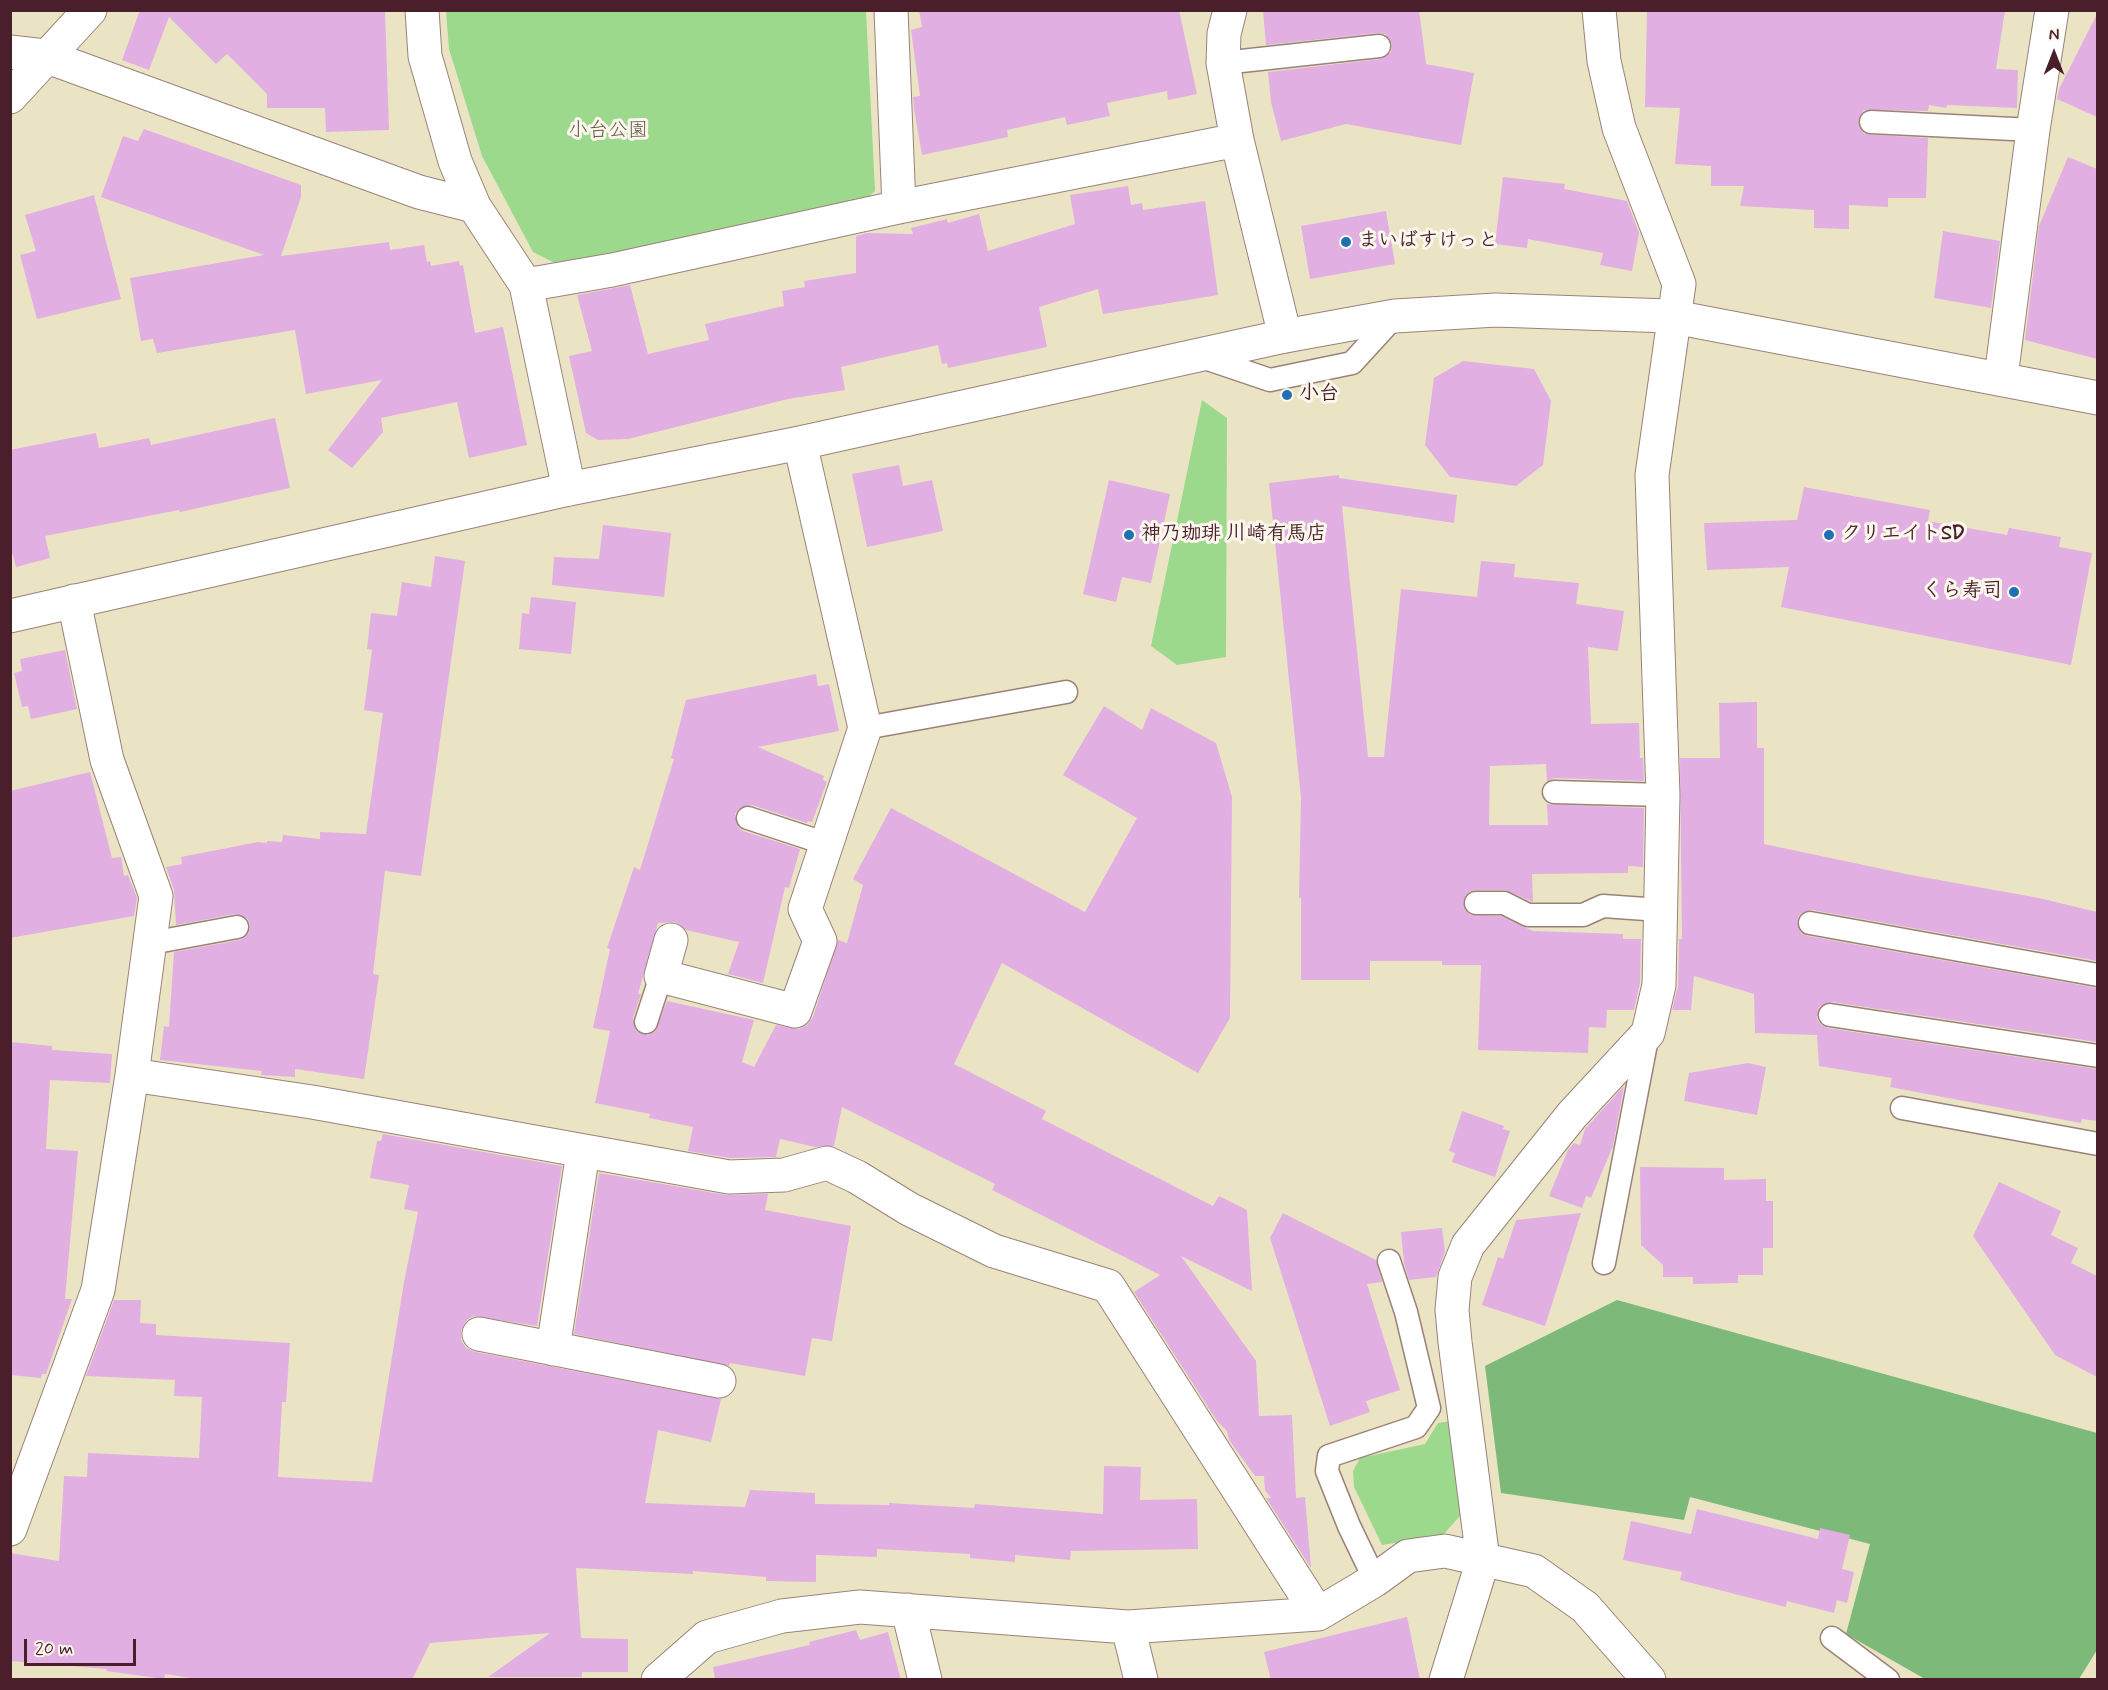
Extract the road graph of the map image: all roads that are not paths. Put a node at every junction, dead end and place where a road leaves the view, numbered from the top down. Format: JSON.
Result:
{"nodes":[{"id":1,"x":90,"y":10,"type":"edge"},
{"id":2,"x":422,"y":10,"type":"edge"},
{"id":3,"x":891,"y":10,"type":"edge"},
{"id":4,"x":1230,"y":10,"type":"edge"},
{"id":5,"x":1599,"y":10,"type":"edge"},
{"id":6,"x":2052,"y":10,"type":"edge"},
{"id":7,"x":1379,"y":46,"type":"dead end"},
{"id":8,"x":10,"y":52,"type":"edge"},
{"id":9,"x":45,"y":56,"type":"junction"},
{"id":10,"x":1223,"y":63,"type":"junction"},
{"id":11,"x":10,"y":97,"type":"edge"},
{"id":12,"x":1871,"y":122,"type":"dead end"},
{"id":13,"x":2033,"y":130,"type":"junction"},
{"id":14,"x":1237,"y":140,"type":"junction"},
{"id":15,"x":474,"y":206,"type":"junction"},
{"id":16,"x":899,"y":207,"type":"junction"},
{"id":17,"x":526,"y":285,"type":"junction"},
{"id":18,"x":1395,"y":316,"type":"junction"},
{"id":19,"x":1674,"y":316,"type":"junction"},
{"id":20,"x":1285,"y":336,"type":"junction"},
{"id":21,"x":1197,"y":356,"type":"junction"},
{"id":22,"x":2001,"y":377,"type":"junction"},
{"id":23,"x":2097,"y":398,"type":"edge"},
{"id":24,"x":800,"y":443,"type":"junction"},
{"id":25,"x":569,"y":489,"type":"junction"},
{"id":26,"x":74,"y":601,"type":"junction"},
{"id":27,"x":10,"y":616,"type":"edge"},
{"id":28,"x":1066,"y":692,"type":"dead end"},
{"id":29,"x":865,"y":728,"type":"junction"},
{"id":30,"x":1554,"y":792,"type":"dead end"},
{"id":31,"x":1664,"y":795,"type":"junction"},
{"id":32,"x":748,"y":818,"type":"dead end"},
{"id":33,"x":827,"y":844,"type":"junction"},
{"id":34,"x":1476,"y":903,"type":"dead end"},
{"id":35,"x":1660,"y":910,"type":"junction"},
{"id":36,"x":1810,"y":923,"type":"dead end"},
{"id":37,"x":237,"y":927,"type":"dead end"},
{"id":38,"x":671,"y":939,"type":"dead end"},
{"id":39,"x":151,"y":943,"type":"junction"},
{"id":40,"x":2097,"y":975,"type":"edge"},
{"id":41,"x":661,"y":976,"type":"junction"},
{"id":42,"x":1830,"y":1015,"type":"dead end"},
{"id":43,"x":646,"y":1022,"type":"dead end"},
{"id":44,"x":1648,"y":1034,"type":"junction"},
{"id":45,"x":2097,"y":1056,"type":"edge"},
{"id":46,"x":132,"y":1075,"type":"junction"},
{"id":47,"x":1902,"y":1108,"type":"dead end"},
{"id":48,"x":2097,"y":1144,"type":"edge"},
{"id":49,"x":583,"y":1152,"type":"junction"},
{"id":50,"x":1389,"y":1261,"type":"dead end"},
{"id":51,"x":1604,"y":1263,"type":"dead end"},
{"id":52,"x":479,"y":1334,"type":"dead end"},
{"id":53,"x":553,"y":1348,"type":"junction"},
{"id":54,"x":719,"y":1380,"type":"dead end"},
{"id":55,"x":10,"y":1530,"type":"edge"},
{"id":56,"x":1483,"y":1560,"type":"junction"},
{"id":57,"x":1375,"y":1580,"type":"junction"},
{"id":58,"x":908,"y":1610,"type":"junction"},
{"id":59,"x":1318,"y":1614,"type":"junction"},
{"id":60,"x":1128,"y":1627,"type":"junction"},
{"id":61,"x":1832,"y":1638,"type":"dead end"},
{"id":62,"x":658,"y":1680,"type":"edge"},
{"id":63,"x":925,"y":1680,"type":"edge"},
{"id":64,"x":1141,"y":1680,"type":"edge"},
{"id":65,"x":1446,"y":1680,"type":"edge"},
{"id":66,"x":1649,"y":1680,"type":"edge"},
{"id":67,"x":1888,"y":1680,"type":"edge"}],
"edges":[{"from":1,"to":9,"type":"street"},
{"from":2,"to":15,"type":"street"},
{"from":3,"to":16,"type":"street"},
{"from":4,"to":10,"type":"street"},
{"from":5,"to":19,"type":"street"},
{"from":6,"to":13,"type":"street"},
{"from":7,"to":10,"type":"lane"},
{"from":8,"to":9,"type":"street"},
{"from":9,"to":11,"type":"street"},
{"from":9,"to":15,"type":"street"},
{"from":10,"to":14,"type":"street"},
{"from":12,"to":13,"type":"lane"},
{"from":13,"to":22,"type":"street"},
{"from":14,"to":16,"type":"street"},
{"from":14,"to":20,"type":"street"},
{"from":15,"to":17,"type":"street"},
{"from":16,"to":17,"type":"street"},
{"from":17,"to":25,"type":"street"},
{"from":18,"to":19,"type":"street"},
{"from":18,"to":20,"type":"street"},
{"from":18,"to":21,"type":"lane"},
{"from":19,"to":22,"type":"street"},
{"from":19,"to":31,"type":"street"},
{"from":20,"to":21,"type":"street"},
{"from":21,"to":24,"type":"street"},
{"from":22,"to":23,"type":"street"},
{"from":24,"to":25,"type":"street"},
{"from":24,"to":29,"type":"street"},
{"from":25,"to":26,"type":"street"},
{"from":26,"to":27,"type":"street"},
{"from":26,"to":39,"type":"street"},
{"from":28,"to":29,"type":"lane"},
{"from":29,"to":33,"type":"street"},
{"from":30,"to":31,"type":"lane"},
{"from":31,"to":35,"type":"street"},
{"from":32,"to":33,"type":"lane"},
{"from":33,"to":41,"type":"street"},
{"from":34,"to":35,"type":"lane"},
{"from":35,"to":44,"type":"street"},
{"from":36,"to":40,"type":"lane"},
{"from":37,"to":39,"type":"lane"},
{"from":38,"to":41,"type":"street"},
{"from":39,"to":46,"type":"street"},
{"from":41,"to":43,"type":"lane"},
{"from":42,"to":45,"type":"lane"},
{"from":44,"to":51,"type":"lane"},
{"from":44,"to":56,"type":"street"},
{"from":46,"to":49,"type":"street"},
{"from":46,"to":55,"type":"street"},
{"from":47,"to":48,"type":"lane"},
{"from":49,"to":53,"type":"street"},
{"from":49,"to":59,"type":"street"},
{"from":50,"to":57,"type":"lane"},
{"from":52,"to":53,"type":"street"},
{"from":53,"to":54,"type":"street"},
{"from":56,"to":57,"type":"street"},
{"from":56,"to":65,"type":"street"},
{"from":56,"to":66,"type":"street"},
{"from":57,"to":59,"type":"street"},
{"from":58,"to":60,"type":"street"},
{"from":58,"to":62,"type":"street"},
{"from":58,"to":63,"type":"street"},
{"from":59,"to":60,"type":"street"},
{"from":60,"to":64,"type":"street"},
{"from":61,"to":67,"type":"lane"}]}
